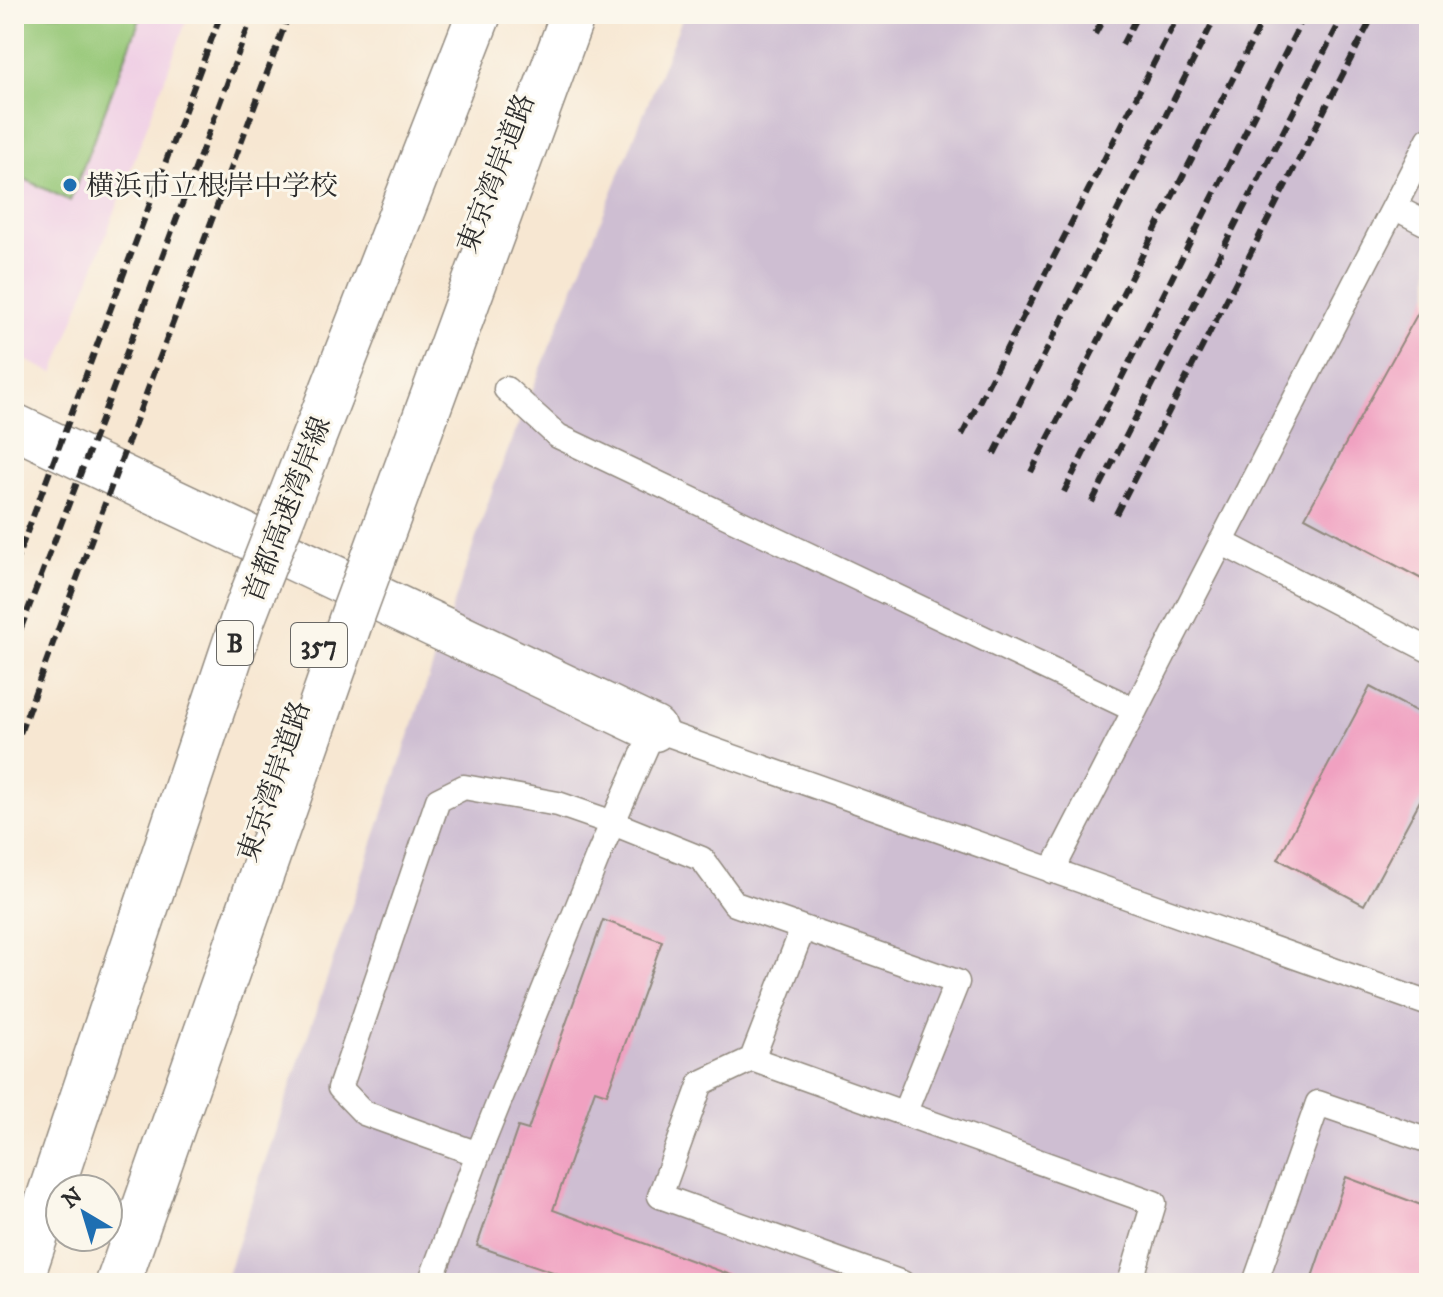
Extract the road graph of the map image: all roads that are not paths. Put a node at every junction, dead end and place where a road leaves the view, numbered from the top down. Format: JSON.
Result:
{"nodes":[{"id":1,"x":479,"y":14,"type":"edge"},
{"id":2,"x":494,"y":14,"type":"edge"},
{"id":3,"x":555,"y":14,"type":"edge"},
{"id":4,"x":573,"y":14,"type":"edge"},
{"id":5,"x":1429,"y":139,"type":"edge"},
{"id":6,"x":1394,"y":207,"type":"junction"},
{"id":7,"x":1429,"y":225,"type":"edge"},
{"id":8,"x":506,"y":389,"type":"dead end"},
{"id":9,"x":14,"y":426,"type":"edge"},
{"id":10,"x":1221,"y":542,"type":"junction"},
{"id":11,"x":1429,"y":650,"type":"edge"},
{"id":12,"x":1135,"y":710,"type":"junction"},
{"id":13,"x":654,"y":729,"type":"junction"},
{"id":14,"x":613,"y":823,"type":"junction"},
{"id":15,"x":1052,"y":871,"type":"junction"},
{"id":16,"x":803,"y":928,"type":"junction"},
{"id":17,"x":1429,"y":1004,"type":"edge"},
{"id":18,"x":752,"y":1059,"type":"junction"},
{"id":19,"x":904,"y":1114,"type":"junction"},
{"id":20,"x":1429,"y":1141,"type":"edge"},
{"id":21,"x":478,"y":1154,"type":"junction"},
{"id":22,"x":74,"y":1173,"type":"edge"},
{"id":23,"x":20,"y":1283,"type":"edge"},
{"id":24,"x":105,"y":1283,"type":"edge"},
{"id":25,"x":118,"y":1283,"type":"edge"},
{"id":26,"x":430,"y":1283,"type":"edge"},
{"id":27,"x":902,"y":1283,"type":"edge"},
{"id":28,"x":1130,"y":1283,"type":"edge"},
{"id":29,"x":1255,"y":1283,"type":"edge"}],
"edges":[{"from":1,"to":23,"type":"main road","name":"首都高速湾岸線","number":"B","bridge":true},
{"from":2,"to":22,"type":"main road","name":"東京湾岸道路","number":"357"},
{"from":3,"to":24,"type":"main road","name":"東京湾岸道路","number":"357"},
{"from":4,"to":25,"type":"main road","bridge":true},
{"from":5,"to":6,"type":"lane"},
{"from":6,"to":7,"type":"lane"},
{"from":6,"to":10,"type":"lane"},
{"from":8,"to":12,"type":"lane"},
{"from":9,"to":13,"type":"main road"},
{"from":10,"to":11,"type":"lane"},
{"from":10,"to":12,"type":"lane"},
{"from":12,"to":15,"type":"lane"},
{"from":13,"to":14,"type":"lane"},
{"from":13,"to":15,"type":"lane"},
{"from":14,"to":16,"type":"lane"},
{"from":14,"to":21,"type":"lane"},
{"from":14,"to":21,"type":"lane"},
{"from":15,"to":17,"type":"lane"},
{"from":16,"to":18,"type":"lane"},
{"from":16,"to":19,"type":"lane"},
{"from":18,"to":19,"type":"lane"},
{"from":18,"to":27,"type":"lane"},
{"from":19,"to":28,"type":"lane"},
{"from":20,"to":29,"type":"lane"},
{"from":21,"to":26,"type":"lane"}]}
